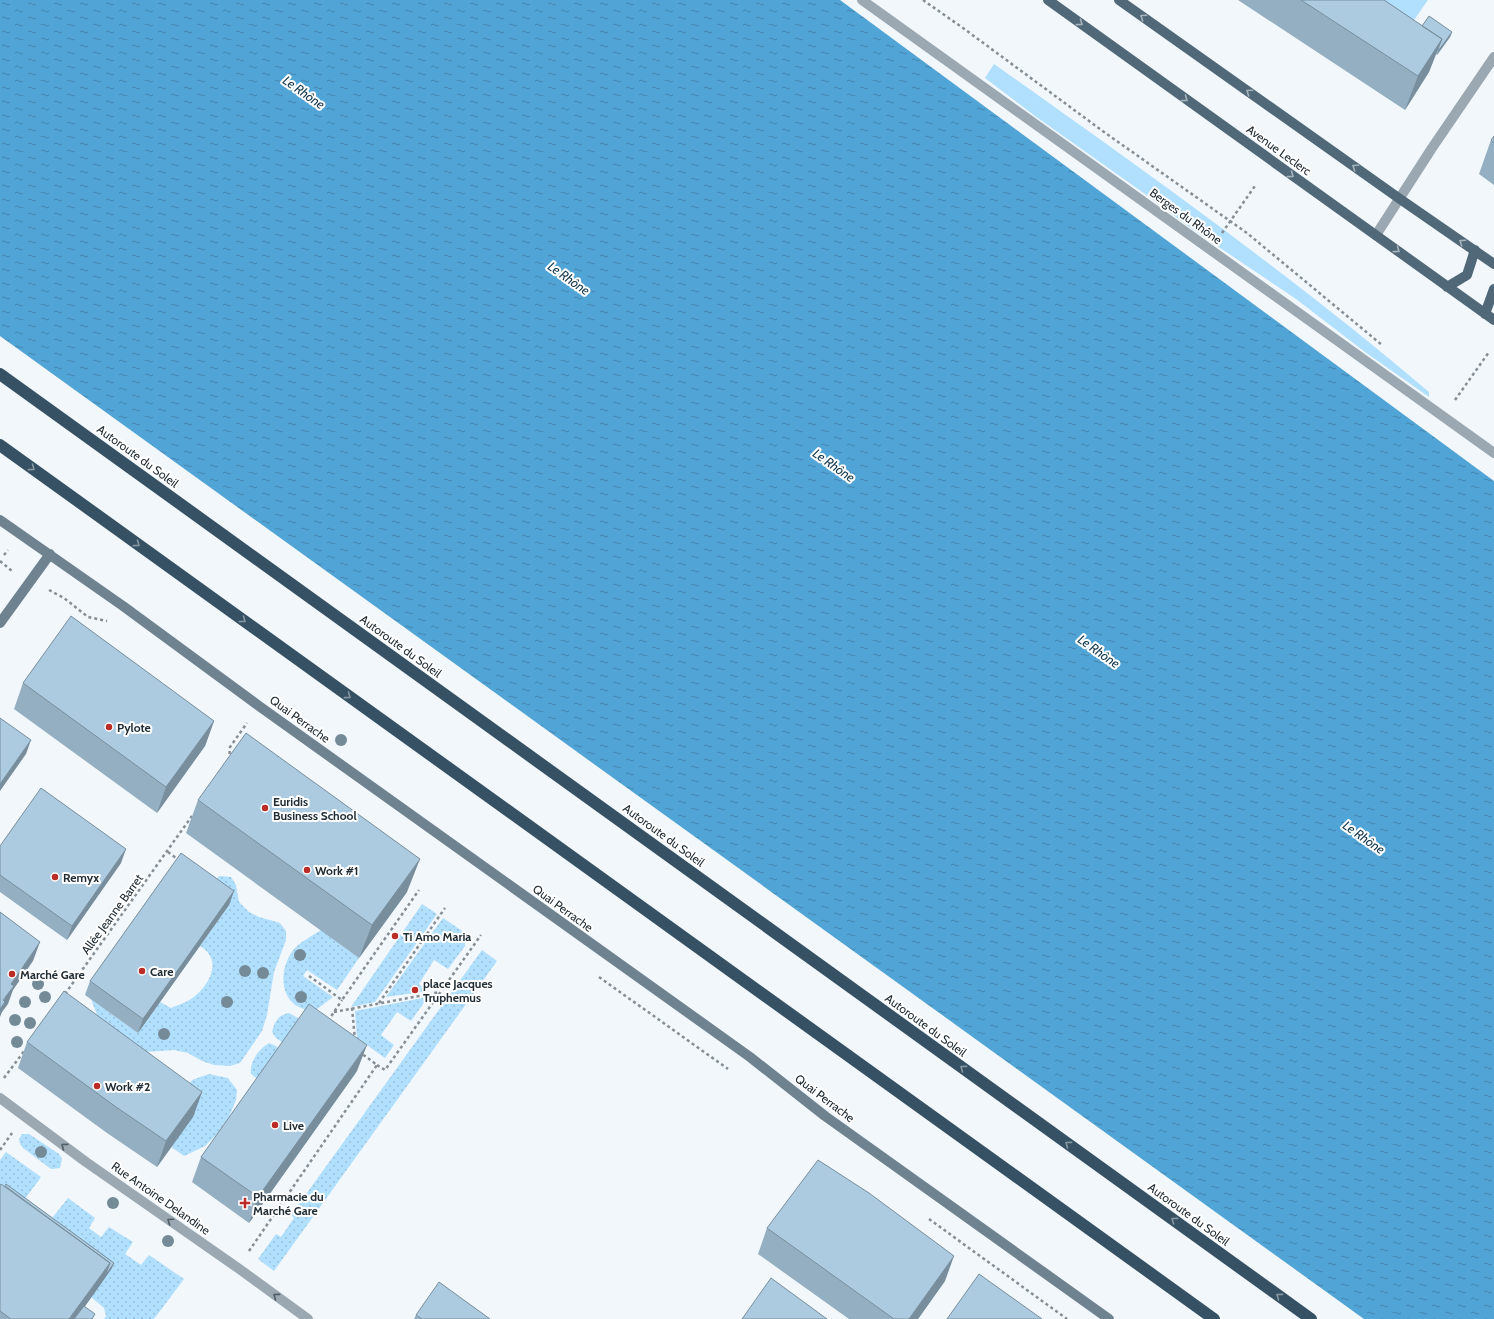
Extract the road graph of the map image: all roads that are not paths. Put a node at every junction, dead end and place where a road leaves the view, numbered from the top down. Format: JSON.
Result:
{"nodes":[{"id":1,"x":862,"y":0,"type":"edge"},
{"id":2,"x":1048,"y":0,"type":"edge"},
{"id":3,"x":1119,"y":0,"type":"edge"},
{"id":4,"x":1494,"y":57,"type":"edge"},
{"id":5,"x":1400,"y":199,"type":"junction"},
{"id":6,"x":1376,"y":235,"type":"junction"},
{"id":7,"x":1475,"y":250,"type":"junction"},
{"id":8,"x":1494,"y":264,"type":"edge"},
{"id":9,"x":1447,"y":287,"type":"junction"},
{"id":10,"x":1494,"y":289,"type":"edge"},
{"id":11,"x":1485,"y":314,"type":"junction"},
{"id":12,"x":1494,"y":320,"type":"edge"},
{"id":13,"x":0,"y":374,"type":"edge"},
{"id":14,"x":0,"y":445,"type":"edge"},
{"id":15,"x":1494,"y":453,"type":"edge"},
{"id":16,"x":0,"y":520,"type":"edge"},
{"id":17,"x":50,"y":554,"type":"junction"},
{"id":18,"x":0,"y":623,"type":"edge"},
{"id":19,"x":0,"y":1098,"type":"edge"},
{"id":20,"x":308,"y":1319,"type":"edge"},
{"id":21,"x":1109,"y":1319,"type":"edge"},
{"id":22,"x":1214,"y":1319,"type":"edge"},
{"id":23,"x":1311,"y":1319,"type":"edge"}],
"edges":[{"from":1,"to":15,"type":"street","name":"Berges du Rhône"},
{"from":2,"to":6,"type":"main road","name":"Avenue Leclerc","one_way":true},
{"from":5,"to":3,"type":"main road","one_way":true},
{"from":4,"to":5,"type":"street"},
{"from":5,"to":6,"type":"street"},
{"from":7,"to":5,"type":"main road","one_way":true},
{"from":6,"to":9,"type":"main road","name":"Avenue Leclerc","one_way":true},
{"from":7,"to":8,"type":"main road"},
{"from":7,"to":9,"type":"main road"},
{"from":9,"to":11,"type":"main road","name":"Avenue Leclerc"},
{"from":10,"to":11,"type":"main road"},
{"from":11,"to":12,"type":"main road","name":"Avenue Leclerc"},
{"from":23,"to":13,"type":"highway","name":"Autoroute du Soleil","one_way":true},
{"from":14,"to":22,"type":"highway","one_way":true},
{"from":16,"to":17,"type":"street","name":"Quai Perrache"},
{"from":17,"to":18,"type":"street"},
{"from":17,"to":21,"type":"street","name":"Quai Perrache"},
{"from":20,"to":19,"type":"street","name":"Rue Antoine Delandine","one_way":true}]}
